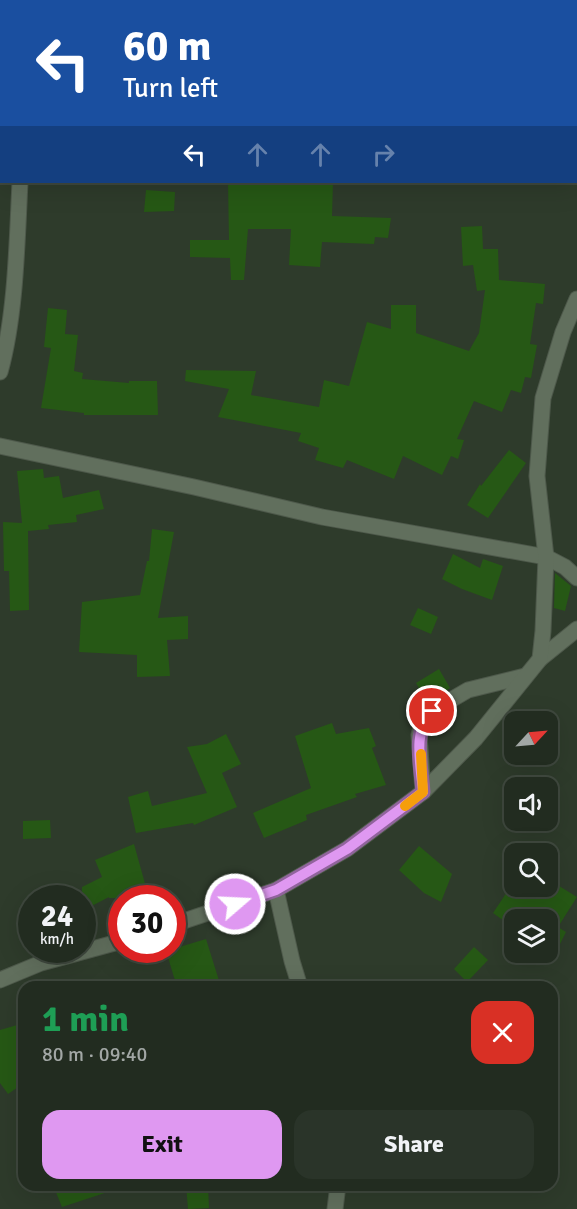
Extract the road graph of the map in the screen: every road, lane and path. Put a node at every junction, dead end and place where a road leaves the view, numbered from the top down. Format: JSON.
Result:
{"nodes":[{"id":1,"x":20,"y":183,"type":"edge"},
{"id":2,"x":577,"y":299,"type":"edge"},
{"id":3,"x":0,"y":372,"type":"edge"},
{"id":4,"x":0,"y":446,"type":"edge"},
{"id":5,"x":546,"y":557,"type":"junction"},
{"id":6,"x":577,"y":578,"type":"edge"},
{"id":7,"x":577,"y":629,"type":"edge"},
{"id":8,"x":540,"y":659,"type":"junction"},
{"id":9,"x":525,"y":676,"type":"junction"},
{"id":10,"x":423,"y":792,"type":"junction"},
{"id":11,"x":276,"y":890,"type":"junction"},
{"id":12,"x":186,"y":920,"type":"edge"},
{"id":13,"x":108,"y":945,"type":"edge"},
{"id":14,"x":0,"y":980,"type":"edge"},
{"id":15,"x":298,"y":981,"type":"edge"},
{"id":16,"x":337,"y":1191,"type":"edge"},
{"id":17,"x":335,"y":1209,"type":"edge"}],
"edges":[{"from":1,"to":3,"type":"street"},
{"from":2,"to":5,"type":"street"},
{"from":4,"to":5,"type":"street"},
{"from":5,"to":6,"type":"street"},
{"from":5,"to":8,"type":"street"},
{"from":7,"to":8,"type":"street"},
{"from":8,"to":9,"type":"street"},
{"from":9,"to":10,"type":"street"},
{"from":9,"to":10,"type":"street"},
{"from":10,"to":11,"type":"street"},
{"from":11,"to":12,"type":"street"},
{"from":11,"to":15,"type":"street"},
{"from":13,"to":14,"type":"street"},
{"from":16,"to":17,"type":"street"}]}
